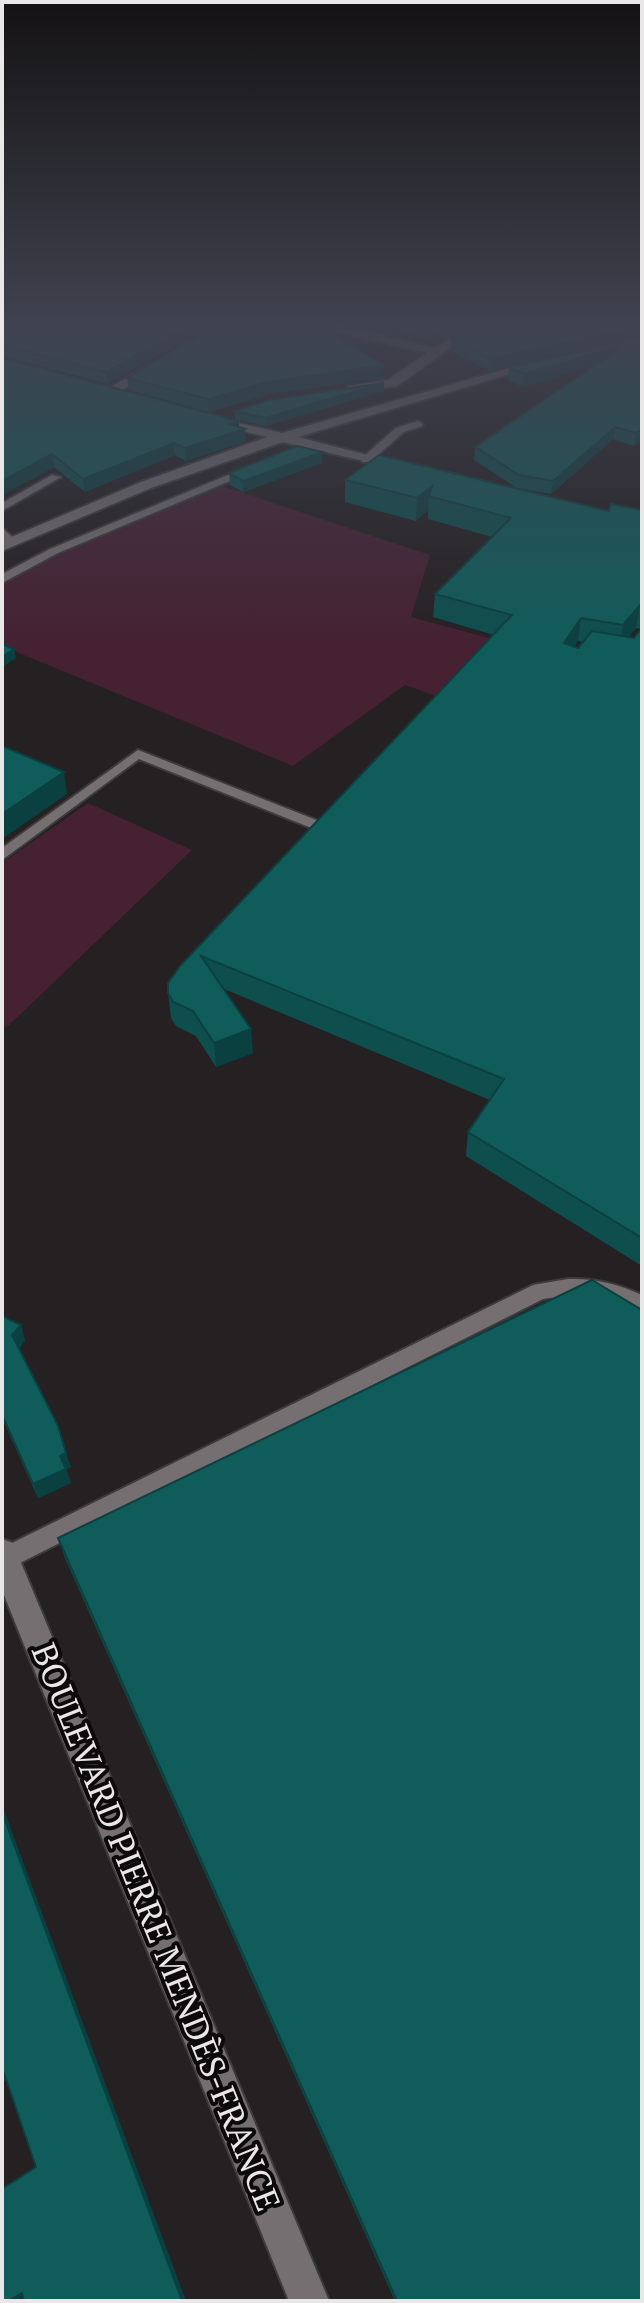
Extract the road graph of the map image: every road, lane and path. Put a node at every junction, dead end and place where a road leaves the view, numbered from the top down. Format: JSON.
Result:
{"nodes":[{"id":1,"x":262,"y":432,"type":"edge"},
{"id":2,"x":295,"y":432,"type":"edge"},
{"id":3,"x":397,"y":432,"type":"edge"},
{"id":4,"x":279,"y":437,"type":"junction"},
{"id":5,"x":311,"y":446,"type":"junction"},
{"id":6,"x":287,"y":454,"type":"edge"},
{"id":7,"x":366,"y":460,"type":"junction"},
{"id":8,"x":261,"y":465,"type":"edge"},
{"id":9,"x":412,"y":471,"type":"edge"},
{"id":10,"x":56,"y":477,"type":"edge"},
{"id":11,"x":2,"y":508,"type":"edge"},
{"id":12,"x":4,"y":540,"type":"edge"},
{"id":13,"x":2,"y":579,"type":"edge"},
{"id":14,"x":319,"y":826,"type":"edge"},
{"id":15,"x":2,"y":855,"type":"edge"},
{"id":16,"x":642,"y":1304,"type":"edge"},
{"id":17,"x":3,"y":1556,"type":"edge"},
{"id":18,"x":309,"y":2301,"type":"edge"}],
"edges":[{"from":1,"to":4,"type":"street"},
{"from":2,"to":4,"type":"street"},
{"from":3,"to":7,"type":"lane"},
{"from":4,"to":5,"type":"street"},
{"from":4,"to":12,"type":"street"},
{"from":5,"to":6,"type":"lane"},
{"from":5,"to":7,"type":"street"},
{"from":7,"to":9,"type":"street"},
{"from":8,"to":13,"type":"lane"},
{"from":10,"to":11,"type":"lane"},
{"from":14,"to":15,"type":"lane"},
{"from":16,"to":17,"type":"lane"},
{"from":17,"to":18,"type":"street","name":"BOULEVARD PIERRE MENDÈS-FRANCE"}]}
